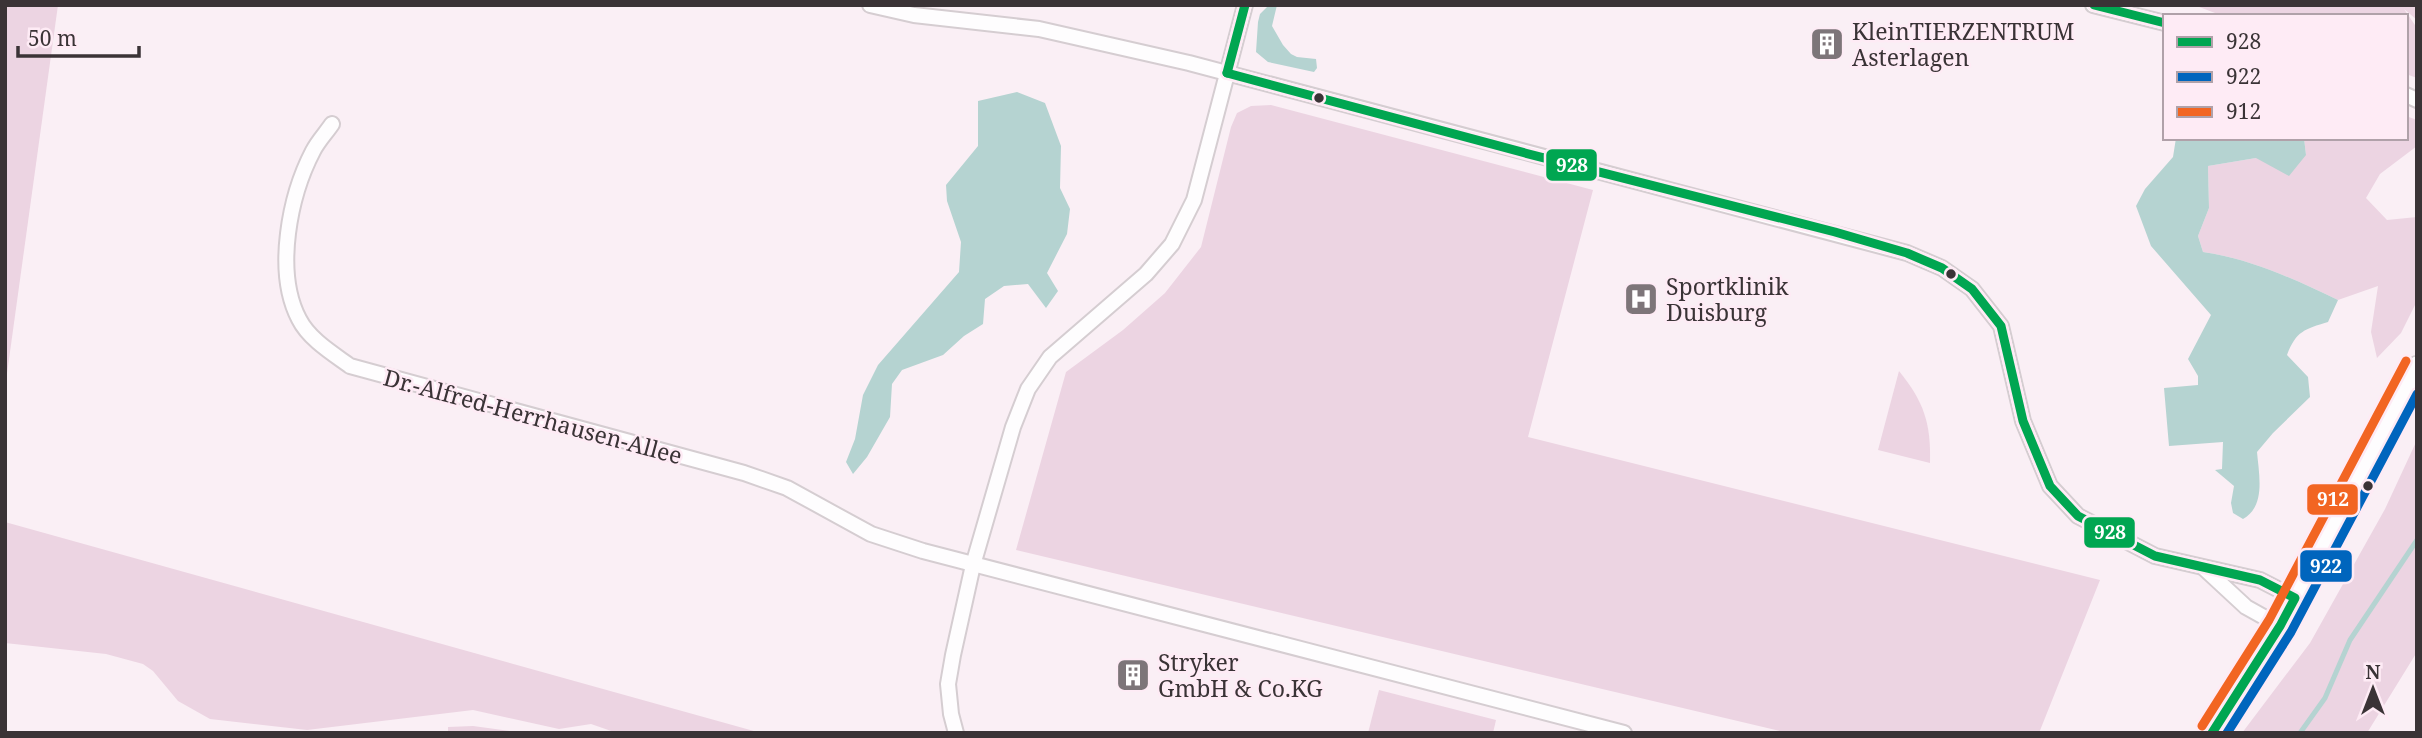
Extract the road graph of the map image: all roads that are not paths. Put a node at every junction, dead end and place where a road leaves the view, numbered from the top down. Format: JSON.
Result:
{"nodes":[{"id":1,"x":870,"y":5,"type":"edge"},
{"id":2,"x":1245,"y":5,"type":"edge"},
{"id":3,"x":2092,"y":5,"type":"edge"},
{"id":4,"x":2163,"y":23,"type":"edge"},
{"id":5,"x":1227,"y":74,"type":"junction"},
{"id":6,"x":332,"y":124,"type":"dead end"},
{"id":7,"x":2417,"y":367,"type":"edge"},
{"id":8,"x":973,"y":565,"type":"junction"},
{"id":9,"x":2204,"y":568,"type":"junction"},
{"id":10,"x":2295,"y":598,"type":"junction"},
{"id":11,"x":2280,"y":626,"type":"junction"},
{"id":12,"x":956,"y":733,"type":"edge"},
{"id":13,"x":1624,"y":733,"type":"edge"},
{"id":14,"x":2212,"y":733,"type":"edge"}],
"edges":[{"from":1,"to":5,"type":"street"},
{"from":2,"to":5,"type":"street"},
{"from":3,"to":4,"type":"street"},
{"from":5,"to":8,"type":"street"},
{"from":5,"to":9,"type":"street"},
{"from":6,"to":8,"type":"street","name":"Dr.-Alfred-Herrhausen-Allee"},
{"from":7,"to":10,"type":"main road"},
{"from":8,"to":12,"type":"street"},
{"from":8,"to":13,"type":"street","name":"Dr.-Alfred-Herrhausen-Allee"},
{"from":9,"to":10,"type":"street"},
{"from":9,"to":11,"type":"street"},
{"from":10,"to":11,"type":"main road"},
{"from":11,"to":14,"type":"main road"}]}
